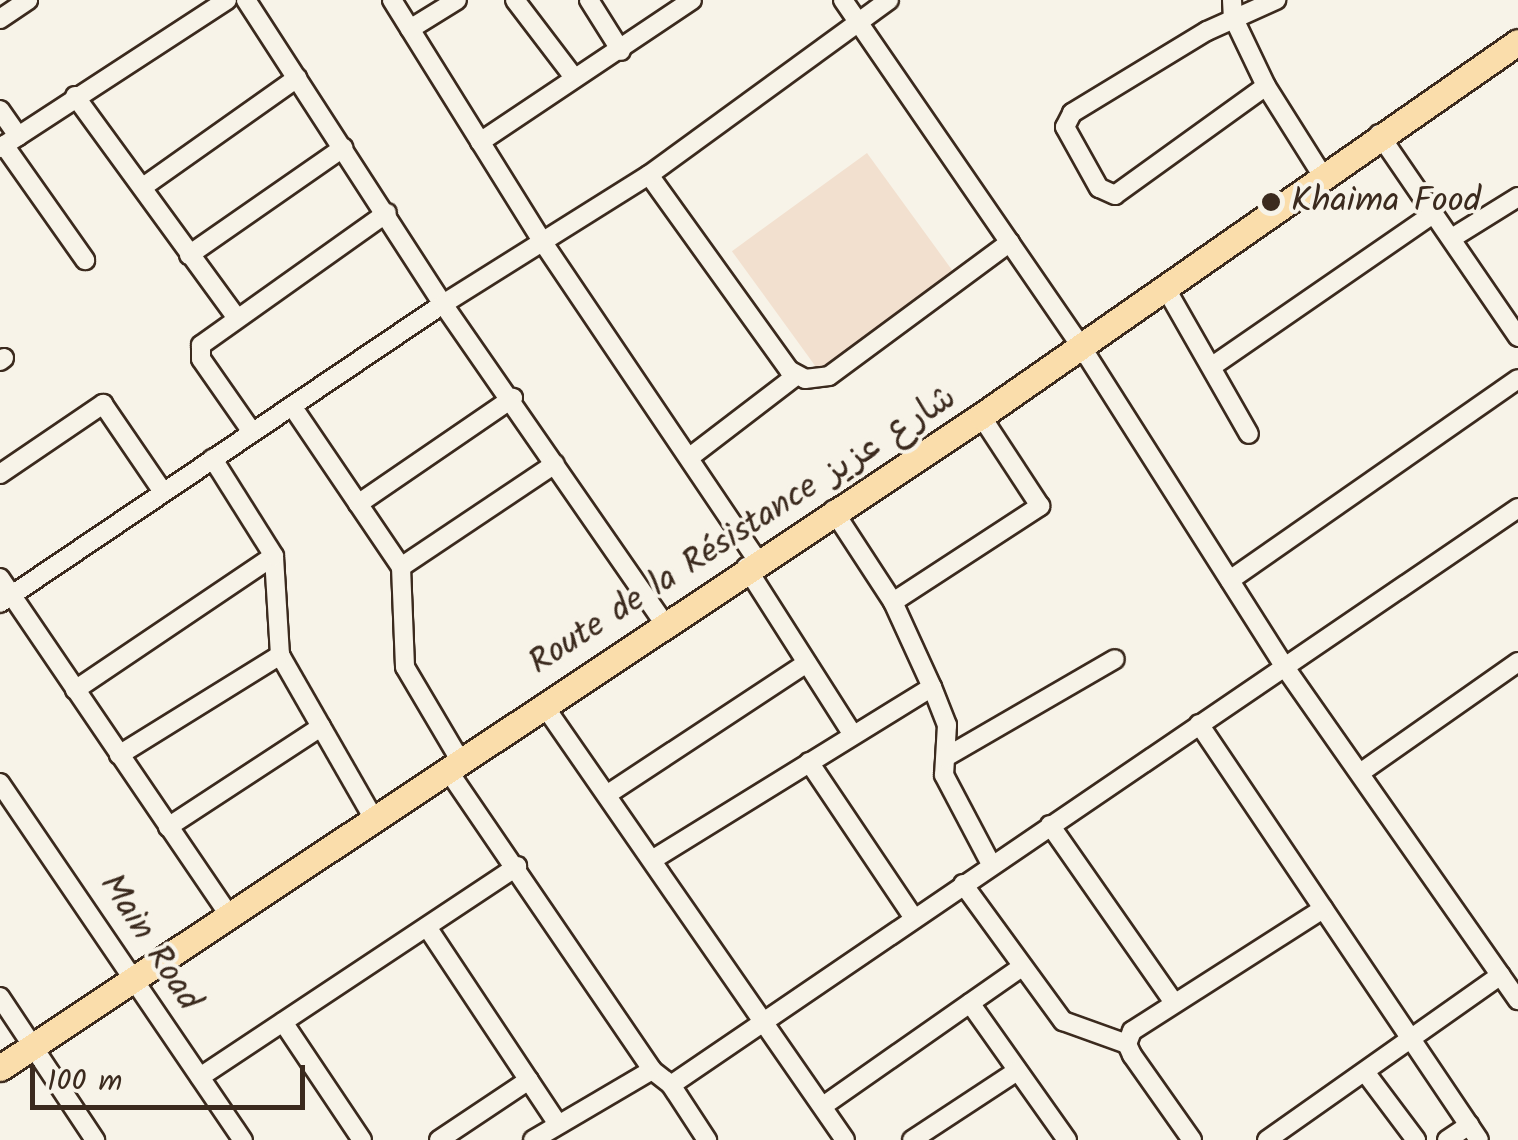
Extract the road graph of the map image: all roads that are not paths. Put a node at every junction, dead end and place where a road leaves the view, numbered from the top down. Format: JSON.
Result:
{"nodes":[{"id":1,"x":28,"y":0,"type":"edge"},
{"id":2,"x":226,"y":0,"type":"edge"},
{"id":3,"x":246,"y":0,"type":"edge"},
{"id":4,"x":392,"y":0,"type":"edge"},
{"id":5,"x":457,"y":0,"type":"edge"},
{"id":6,"x":516,"y":0,"type":"edge"},
{"id":7,"x":589,"y":0,"type":"edge"},
{"id":8,"x":692,"y":0,"type":"edge"},
{"id":9,"x":844,"y":0,"type":"edge"},
{"id":10,"x":889,"y":0,"type":"edge"},
{"id":11,"x":1276,"y":0,"type":"edge"},
{"id":12,"x":1233,"y":8,"type":"edge"},
{"id":13,"x":0,"y":19,"type":"edge"},
{"id":14,"x":856,"y":22,"type":"junction"},
{"id":15,"x":410,"y":29,"type":"junction"},
{"id":16,"x":1518,"y":42,"type":"edge"},
{"id":17,"x":621,"y":51,"type":"junction"},
{"id":18,"x":573,"y":76,"type":"junction"},
{"id":19,"x":297,"y":78,"type":"junction"},
{"id":20,"x":1266,"y":86,"type":"junction"},
{"id":21,"x":76,"y":96,"type":"junction"},
{"id":22,"x":0,"y":110,"type":"edge"},
{"id":23,"x":1380,"y":134,"type":"junction"},
{"id":24,"x":480,"y":142,"type":"junction"},
{"id":25,"x":7,"y":143,"type":"edge"},
{"id":26,"x":343,"y":148,"type":"junction"},
{"id":27,"x":649,"y":174,"type":"junction"},
{"id":28,"x":1322,"y":175,"type":"junction"},
{"id":29,"x":143,"y":187,"type":"junction"},
{"id":30,"x":1518,"y":197,"type":"edge"},
{"id":31,"x":387,"y":213,"type":"junction"},
{"id":32,"x":1434,"y":214,"type":"junction"},
{"id":33,"x":1452,"y":238,"type":"junction"},
{"id":34,"x":542,"y":241,"type":"junction"},
{"id":35,"x":1010,"y":242,"type":"junction"},
{"id":36,"x":190,"y":255,"type":"junction"},
{"id":37,"x":85,"y":260,"type":"dead end"},
{"id":38,"x":1165,"y":287,"type":"junction"},
{"id":39,"x":443,"y":304,"type":"junction"},
{"id":40,"x":236,"y":317,"type":"junction"},
{"id":41,"x":1518,"y":337,"type":"edge"},
{"id":42,"x":1081,"y":346,"type":"junction"},
{"id":43,"x":1214,"y":365,"type":"junction"},
{"id":44,"x":796,"y":376,"type":"junction"},
{"id":45,"x":1518,"y":379,"type":"edge"},
{"id":46,"x":512,"y":398,"type":"junction"},
{"id":47,"x":292,"y":406,"type":"junction"},
{"id":48,"x":981,"y":416,"type":"junction"},
{"id":49,"x":252,"y":432,"type":"junction"},
{"id":50,"x":1249,"y":434,"type":"dead end"},
{"id":51,"x":690,"y":457,"type":"junction"},
{"id":52,"x":213,"y":459,"type":"junction"},
{"id":53,"x":555,"y":464,"type":"junction"},
{"id":54,"x":0,"y":474,"type":"edge"},
{"id":55,"x":163,"y":492,"type":"junction"},
{"id":56,"x":358,"y":504,"type":"junction"},
{"id":57,"x":1518,"y":508,"type":"edge"},
{"id":58,"x":832,"y":510,"type":"junction"},
{"id":59,"x":274,"y":556,"type":"junction"},
{"id":60,"x":752,"y":563,"type":"junction"},
{"id":61,"x":401,"y":567,"type":"junction"},
{"id":62,"x":0,"y":578,"type":"edge"},
{"id":63,"x":1230,"y":580,"type":"junction"},
{"id":64,"x":6,"y":599,"type":"edge"},
{"id":65,"x":893,"y":602,"type":"junction"},
{"id":66,"x":664,"y":622,"type":"junction"},
{"id":67,"x":280,"y":656,"type":"junction"},
{"id":68,"x":1115,"y":659,"type":"dead end"},
{"id":69,"x":1518,"y":662,"type":"edge"},
{"id":70,"x":807,"y":663,"type":"junction"},
{"id":71,"x":1284,"y":666,"type":"junction"},
{"id":72,"x":932,"y":687,"type":"junction"},
{"id":73,"x":74,"y":690,"type":"junction"},
{"id":74,"x":543,"y":704,"type":"junction"},
{"id":75,"x":1199,"y":724,"type":"junction"},
{"id":76,"x":321,"y":726,"type":"junction"},
{"id":77,"x":853,"y":735,"type":"junction"},
{"id":78,"x":119,"y":756,"type":"junction"},
{"id":79,"x":946,"y":757,"type":"junction"},
{"id":80,"x":809,"y":762,"type":"junction"},
{"id":81,"x":453,"y":764,"type":"junction"},
{"id":82,"x":1360,"y":773,"type":"junction"},
{"id":83,"x":0,"y":783,"type":"edge"},
{"id":84,"x":608,"y":794,"type":"junction"},
{"id":85,"x":374,"y":819,"type":"junction"},
{"id":86,"x":1050,"y":825,"type":"junction"},
{"id":87,"x":168,"y":827,"type":"junction"},
{"id":88,"x":652,"y":860,"type":"junction"},
{"id":89,"x":992,"y":864,"type":"junction"},
{"id":90,"x":517,"y":866,"type":"junction"},
{"id":91,"x":963,"y":884,"type":"junction"},
{"id":92,"x":1323,"y":910,"type":"junction"},
{"id":93,"x":230,"y":916,"type":"junction"},
{"id":94,"x":913,"y":917,"type":"junction"},
{"id":95,"x":427,"y":926,"type":"junction"},
{"id":96,"x":1020,"y":968,"type":"junction"},
{"id":97,"x":1501,"y":975,"type":"junction"},
{"id":98,"x":132,"y":978,"type":"junction"},
{"id":99,"x":0,"y":997,"type":"edge"},
{"id":100,"x":1518,"y":1000,"type":"edge"},
{"id":101,"x":970,"y":1003,"type":"junction"},
{"id":102,"x":1174,"y":1003,"type":"junction"},
{"id":103,"x":762,"y":1019,"type":"junction"},
{"id":104,"x":283,"y":1022,"type":"junction"},
{"id":105,"x":1413,"y":1038,"type":"junction"},
{"id":106,"x":1127,"y":1044,"type":"junction"},
{"id":107,"x":35,"y":1045,"type":"junction"},
{"id":108,"x":0,"y":1068,"type":"edge"},
{"id":109,"x":652,"y":1070,"type":"junction"},
{"id":110,"x":1017,"y":1070,"type":"junction"},
{"id":111,"x":1365,"y":1072,"type":"junction"},
{"id":112,"x":200,"y":1078,"type":"junction"},
{"id":113,"x":529,"y":1080,"type":"junction"},
{"id":114,"x":671,"y":1085,"type":"junction"},
{"id":115,"x":822,"y":1106,"type":"junction"},
{"id":116,"x":558,"y":1124,"type":"junction"},
{"id":117,"x":1474,"y":1132,"type":"edge"},
{"id":118,"x":1064,"y":1139,"type":"edge"},
{"id":119,"x":95,"y":1140,"type":"edge"},
{"id":120,"x":243,"y":1140,"type":"edge"},
{"id":121,"x":362,"y":1140,"type":"edge"},
{"id":122,"x":439,"y":1140,"type":"edge"},
{"id":123,"x":533,"y":1140,"type":"edge"},
{"id":124,"x":707,"y":1140,"type":"edge"},
{"id":125,"x":845,"y":1140,"type":"edge"},
{"id":126,"x":912,"y":1140,"type":"edge"},
{"id":127,"x":1192,"y":1140,"type":"edge"},
{"id":128,"x":1267,"y":1140,"type":"edge"},
{"id":129,"x":1416,"y":1140,"type":"edge"},
{"id":130,"x":1447,"y":1140,"type":"edge"}],
"edges":[{"from":1,"to":13,"type":"street"},
{"from":2,"to":21,"type":"street"},
{"from":3,"to":19,"type":"street"},
{"from":4,"to":15,"type":"street"},
{"from":5,"to":15,"type":"street"},
{"from":6,"to":18,"type":"street"},
{"from":7,"to":17,"type":"street"},
{"from":8,"to":17,"type":"street"},
{"from":9,"to":14,"type":"street"},
{"from":10,"to":14,"type":"street"},
{"from":11,"to":12,"type":"street"},
{"from":12,"to":20,"type":"street"},
{"from":12,"to":20,"type":"street"},
{"from":14,"to":27,"type":"street"},
{"from":14,"to":35,"type":"street"},
{"from":15,"to":24,"type":"street"},
{"from":16,"to":23,"type":"main road","name":"Route de la Résistance شارع عزيز"},
{"from":17,"to":18,"type":"street"},
{"from":18,"to":24,"type":"street"},
{"from":19,"to":26,"type":"street"},
{"from":19,"to":29,"type":"street"},
{"from":20,"to":28,"type":"street"},
{"from":21,"to":25,"type":"street"},
{"from":21,"to":29,"type":"street"},
{"from":22,"to":25,"type":"street"},
{"from":23,"to":28,"type":"main road","name":"Route de la Résistance شارع عزيز"},
{"from":23,"to":32,"type":"street"},
{"from":24,"to":34,"type":"street"},
{"from":25,"to":37,"type":"street"},
{"from":26,"to":31,"type":"street"},
{"from":26,"to":36,"type":"street"},
{"from":27,"to":34,"type":"street"},
{"from":27,"to":44,"type":"street"},
{"from":28,"to":38,"type":"main road","name":"Route de la Résistance شارع عزيز"},
{"from":29,"to":36,"type":"street"},
{"from":30,"to":33,"type":"street"},
{"from":31,"to":39,"type":"street"},
{"from":31,"to":40,"type":"street"},
{"from":32,"to":33,"type":"street"},
{"from":32,"to":43,"type":"street"},
{"from":33,"to":41,"type":"street"},
{"from":34,"to":39,"type":"street"},
{"from":34,"to":51,"type":"street"},
{"from":35,"to":42,"type":"street"},
{"from":35,"to":44,"type":"street"},
{"from":36,"to":40,"type":"street"},
{"from":38,"to":42,"type":"main road","name":"Route de la Résistance شارع عزيز"},
{"from":38,"to":43,"type":"street"},
{"from":39,"to":46,"type":"street"},
{"from":39,"to":47,"type":"street"},
{"from":40,"to":49,"type":"street"},
{"from":42,"to":48,"type":"main road","name":"Route de la Résistance شارع عزيز"},
{"from":42,"to":63,"type":"street"},
{"from":43,"to":50,"type":"street"},
{"from":44,"to":51,"type":"street"},
{"from":45,"to":63,"type":"street"},
{"from":46,"to":53,"type":"street"},
{"from":46,"to":56,"type":"street"},
{"from":47,"to":49,"type":"street"},
{"from":47,"to":56,"type":"street"},
{"from":48,"to":58,"type":"main road","name":"Route de la Résistance شارع عزيز"},
{"from":48,"to":65,"type":"street"},
{"from":49,"to":52,"type":"street"},
{"from":51,"to":60,"type":"street"},
{"from":52,"to":55,"type":"street"},
{"from":52,"to":59,"type":"street"},
{"from":53,"to":61,"type":"street"},
{"from":53,"to":66,"type":"street"},
{"from":54,"to":55,"type":"street"},
{"from":55,"to":64,"type":"street"},
{"from":56,"to":61,"type":"street"},
{"from":57,"to":71,"type":"street"},
{"from":58,"to":60,"type":"main road","name":"Route de la Résistance شارع عزيز"},
{"from":58,"to":65,"type":"street"},
{"from":59,"to":67,"type":"street"},
{"from":59,"to":73,"type":"street"},
{"from":60,"to":66,"type":"main road","name":"Route de la Résistance شارع عزيز"},
{"from":60,"to":70,"type":"street"},
{"from":61,"to":81,"type":"street"},
{"from":62,"to":64,"type":"street"},
{"from":63,"to":71,"type":"street"},
{"from":64,"to":73,"type":"street"},
{"from":65,"to":72,"type":"street"},
{"from":66,"to":74,"type":"main road","name":"Route de la Résistance شارع عزيز"},
{"from":67,"to":76,"type":"street"},
{"from":67,"to":78,"type":"street"},
{"from":68,"to":79,"type":"street"},
{"from":69,"to":82,"type":"street"},
{"from":70,"to":77,"type":"street"},
{"from":70,"to":84,"type":"street"},
{"from":71,"to":75,"type":"street"},
{"from":71,"to":82,"type":"street"},
{"from":72,"to":77,"type":"street"},
{"from":72,"to":79,"type":"street"},
{"from":73,"to":78,"type":"street"},
{"from":74,"to":81,"type":"main road","name":"Route de la Résistance شارع عزيز"},
{"from":74,"to":84,"type":"street"},
{"from":75,"to":86,"type":"street"},
{"from":75,"to":92,"type":"street"},
{"from":76,"to":85,"type":"street"},
{"from":76,"to":87,"type":"street"},
{"from":77,"to":80,"type":"street"},
{"from":78,"to":87,"type":"street"},
{"from":79,"to":89,"type":"street"},
{"from":80,"to":88,"type":"street"},
{"from":80,"to":94,"type":"street"},
{"from":81,"to":85,"type":"main road","name":"Route de la Résistance شارع عزيز"},
{"from":81,"to":90,"type":"street"},
{"from":82,"to":97,"type":"street"},
{"from":83,"to":98,"type":"street","name":"Main Road"},
{"from":84,"to":88,"type":"street"},
{"from":85,"to":93,"type":"main road","name":"Route de la Résistance شارع عزيز"},
{"from":86,"to":89,"type":"street"},
{"from":86,"to":102,"type":"street"},
{"from":87,"to":93,"type":"street"},
{"from":88,"to":103,"type":"street"},
{"from":89,"to":91,"type":"street"},
{"from":90,"to":95,"type":"street"},
{"from":90,"to":109,"type":"street"},
{"from":91,"to":94,"type":"street"},
{"from":91,"to":96,"type":"street"},
{"from":92,"to":102,"type":"street"},
{"from":92,"to":105,"type":"street"},
{"from":93,"to":98,"type":"main road","name":"Route de la Résistance شارع عزيز"},
{"from":94,"to":103,"type":"street"},
{"from":95,"to":104,"type":"street"},
{"from":95,"to":113,"type":"street"},
{"from":96,"to":101,"type":"street"},
{"from":96,"to":106,"type":"street"},
{"from":97,"to":100,"type":"street"},
{"from":97,"to":105,"type":"street"},
{"from":98,"to":107,"type":"main road","name":"Route de la Résistance شارع عزيز"},
{"from":98,"to":112,"type":"street","name":"Main Road"},
{"from":99,"to":107,"type":"street"},
{"from":101,"to":110,"type":"street"},
{"from":101,"to":115,"type":"street"},
{"from":102,"to":106,"type":"street"},
{"from":103,"to":114,"type":"street"},
{"from":103,"to":115,"type":"street"},
{"from":104,"to":112,"type":"street"},
{"from":104,"to":121,"type":"street"},
{"from":105,"to":111,"type":"street"},
{"from":105,"to":117,"type":"street"},
{"from":106,"to":127,"type":"street"},
{"from":107,"to":108,"type":"main road","name":"Route de la Résistance شارع عزيز"},
{"from":107,"to":119,"type":"street"},
{"from":109,"to":114,"type":"street"},
{"from":109,"to":116,"type":"street"},
{"from":110,"to":118,"type":"street"},
{"from":110,"to":126,"type":"street"},
{"from":111,"to":128,"type":"street"},
{"from":111,"to":129,"type":"street"},
{"from":112,"to":120,"type":"street","name":"Main Road"},
{"from":113,"to":116,"type":"street"},
{"from":113,"to":122,"type":"street"},
{"from":114,"to":124,"type":"street"},
{"from":115,"to":125,"type":"street"},
{"from":116,"to":123,"type":"street"},
{"from":117,"to":130,"type":"street"}]}
